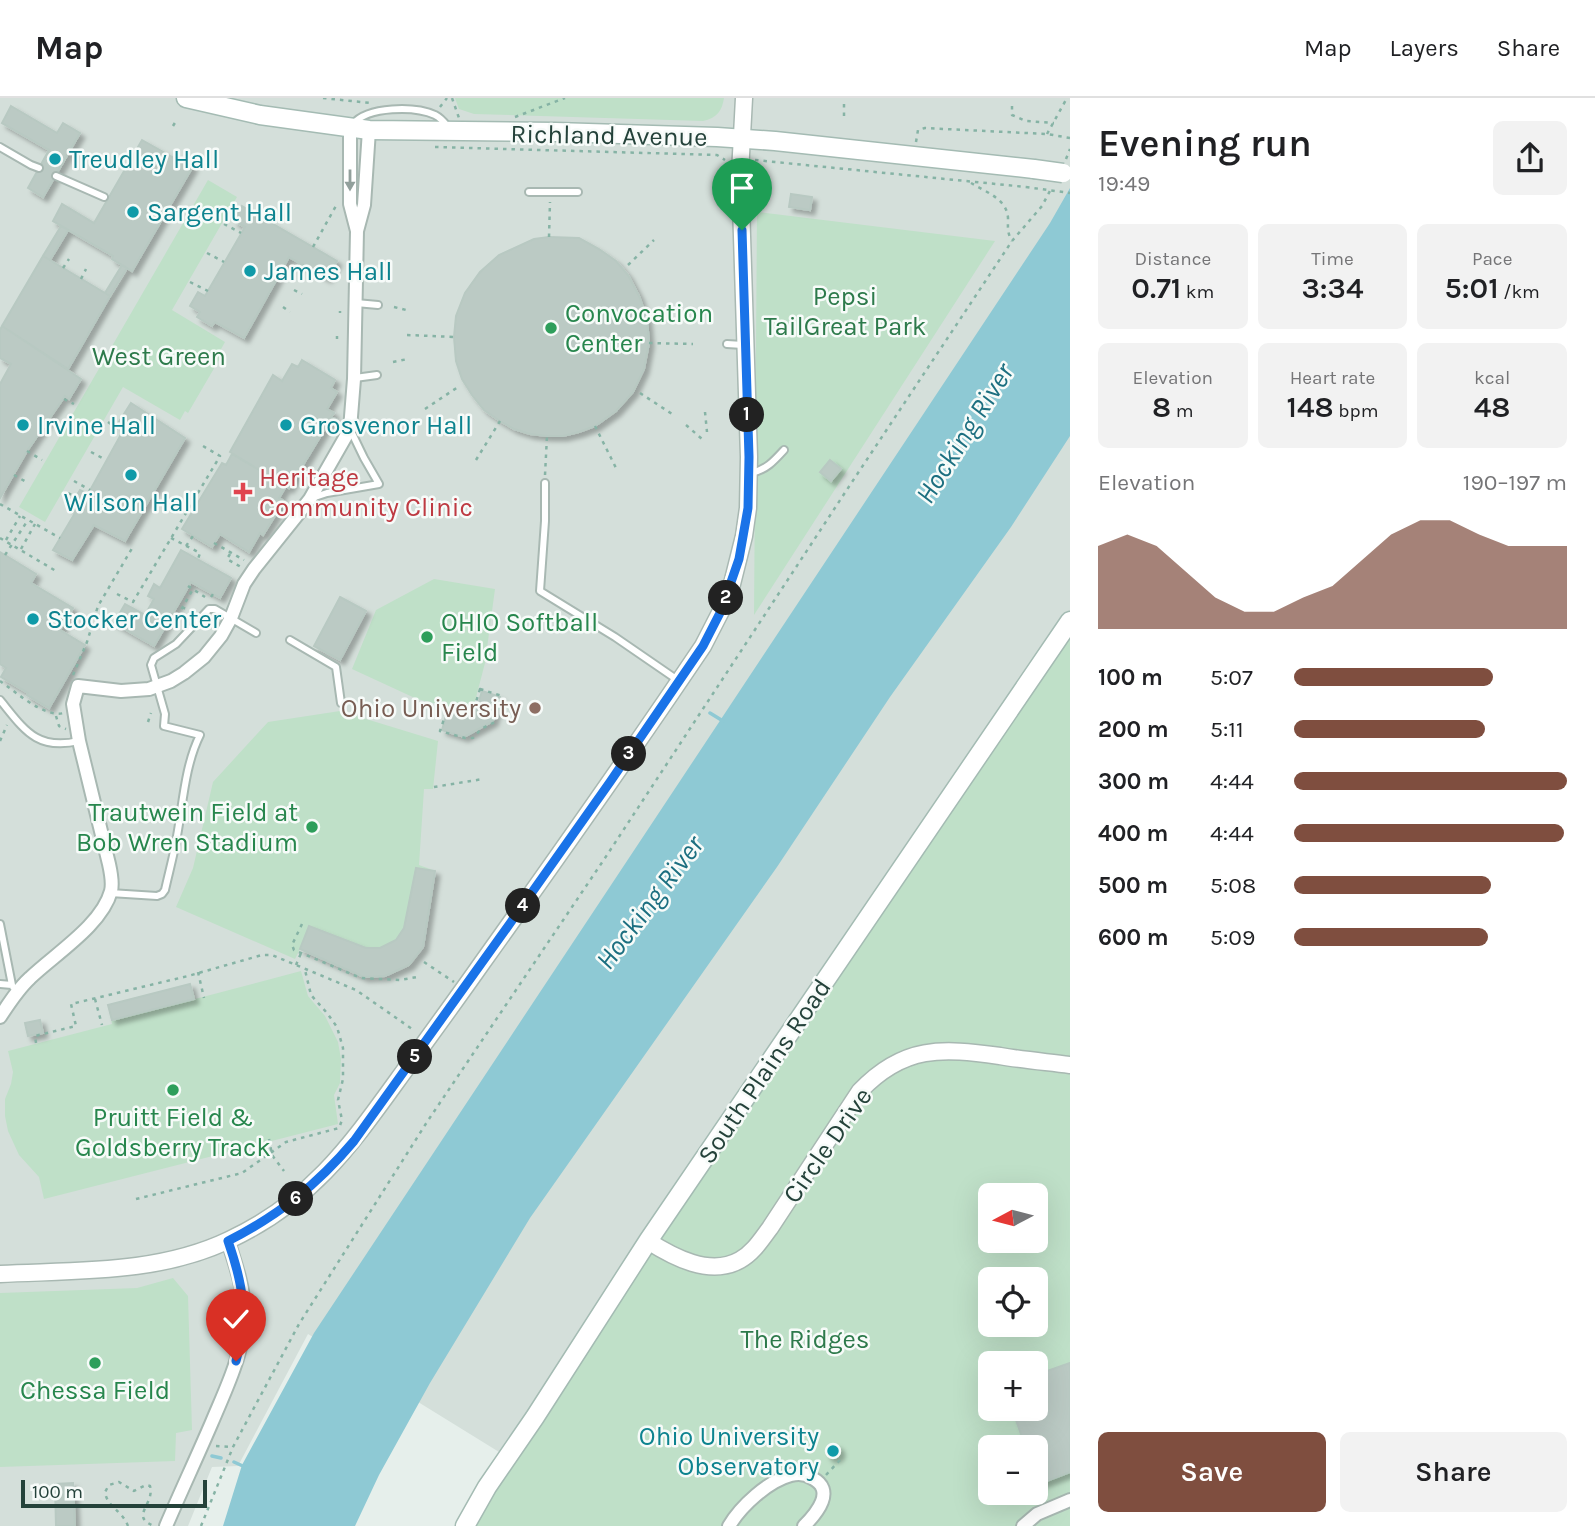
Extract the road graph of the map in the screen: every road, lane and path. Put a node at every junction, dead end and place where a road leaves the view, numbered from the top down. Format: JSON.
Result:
{"nodes":[{"id":1,"x":186,"y":98,"type":"edge"},
{"id":2,"x":447,"y":98,"type":"edge"},
{"id":3,"x":452,"y":98,"type":"edge"},
{"id":4,"x":565,"y":98,"type":"edge"},
{"id":5,"x":744,"y":98,"type":"edge"},
{"id":6,"x":1068,"y":98,"type":"edge"},
{"id":7,"x":844,"y":100,"type":"dead end"},
{"id":8,"x":1012,"y":106,"type":"dead end"},
{"id":9,"x":438,"y":110,"type":"dead end"},
{"id":10,"x":844,"y":116,"type":"dead end"},
{"id":11,"x":510,"y":119,"type":"dead end"},
{"id":12,"x":176,"y":121,"type":"dead end"},
{"id":13,"x":1054,"y":123,"type":"junction"},
{"id":14,"x":455,"y":125,"type":"junction"},
{"id":15,"x":173,"y":127,"type":"dead end"},
{"id":16,"x":350,"y":128,"type":"junction"},
{"id":17,"x":369,"y":130,"type":"junction"},
{"id":18,"x":1047,"y":134,"type":"junction"},
{"id":19,"x":1070,"y":138,"type":"edge"},
{"id":20,"x":742,"y":139,"type":"junction"},
{"id":21,"x":915,"y":144,"type":"dead end"},
{"id":22,"x":0,"y":147,"type":"edge"},
{"id":23,"x":428,"y":147,"type":"dead end"},
{"id":24,"x":1070,"y":149,"type":"edge"},
{"id":25,"x":725,"y":160,"type":"dead end"},
{"id":26,"x":771,"y":161,"type":"dead end"},
{"id":27,"x":39,"y":168,"type":"dead end"},
{"id":28,"x":1062,"y":175,"type":"edge"},
{"id":29,"x":56,"y":176,"type":"dead end"},
{"id":30,"x":969,"y":182,"type":"junction"},
{"id":31,"x":529,"y":192,"type":"dead end"},
{"id":32,"x":550,"y":192,"type":"junction"},
{"id":33,"x":578,"y":192,"type":"dead end"},
{"id":34,"x":1070,"y":193,"type":"edge"},
{"id":35,"x":104,"y":197,"type":"dead end"},
{"id":36,"x":341,"y":197,"type":"dead end"},
{"id":37,"x":224,"y":224,"type":"dead end"},
{"id":38,"x":357,"y":231,"type":"junction"},
{"id":39,"x":241,"y":233,"type":"dead end"},
{"id":40,"x":549,"y":237,"type":"dead end"},
{"id":41,"x":654,"y":240,"type":"dead end"},
{"id":42,"x":1013,"y":241,"type":"junction"},
{"id":43,"x":313,"y":247,"type":"dead end"},
{"id":44,"x":207,"y":253,"type":"dead end"},
{"id":45,"x":69,"y":259,"type":"dead end"},
{"id":46,"x":224,"y":262,"type":"dead end"},
{"id":47,"x":303,"y":265,"type":"dead end"},
{"id":48,"x":628,"y":265,"type":"dead end"},
{"id":49,"x":63,"y":268,"type":"dead end"},
{"id":50,"x":86,"y":269,"type":"dead end"},
{"id":51,"x":304,"y":271,"type":"dead end"},
{"id":52,"x":81,"y":279,"type":"dead end"},
{"id":53,"x":190,"y":282,"type":"dead end"},
{"id":54,"x":293,"y":289,"type":"dead end"},
{"id":55,"x":208,"y":291,"type":"dead end"},
{"id":56,"x":302,"y":294,"type":"dead end"},
{"id":57,"x":355,"y":303,"type":"junction"},
{"id":58,"x":378,"y":305,"type":"dead end"},
{"id":59,"x":283,"y":307,"type":"dead end"},
{"id":60,"x":394,"y":307,"type":"dead end"},
{"id":61,"x":410,"y":311,"type":"dead end"},
{"id":62,"x":290,"y":312,"type":"dead end"},
{"id":63,"x":407,"y":335,"type":"dead end"},
{"id":64,"x":454,"y":337,"type":"dead end"},
{"id":65,"x":649,"y":343,"type":"dead end"},
{"id":66,"x":693,"y":344,"type":"dead end"},
{"id":67,"x":727,"y":344,"type":"dead end"},
{"id":68,"x":745,"y":345,"type":"junction"},
{"id":69,"x":408,"y":359,"type":"dead end"},
{"id":70,"x":393,"y":362,"type":"dead end"},
{"id":71,"x":377,"y":375,"type":"dead end"},
{"id":72,"x":354,"y":379,"type":"junction"},
{"id":73,"x":458,"y":387,"type":"dead end"},
{"id":74,"x":640,"y":393,"type":"dead end"},
{"id":75,"x":64,"y":399,"type":"dead end"},
{"id":76,"x":74,"y":404,"type":"dead end"},
{"id":77,"x":425,"y":408,"type":"dead end"},
{"id":78,"x":705,"y":412,"type":"dead end"},
{"id":79,"x":672,"y":414,"type":"dead end"},
{"id":80,"x":500,"y":421,"type":"dead end"},
{"id":81,"x":108,"y":422,"type":"dead end"},
{"id":82,"x":686,"y":425,"type":"dead end"},
{"id":83,"x":595,"y":426,"type":"dead end"},
{"id":84,"x":350,"y":429,"type":"junction"},
{"id":85,"x":122,"y":432,"type":"dead end"},
{"id":86,"x":707,"y":432,"type":"dead end"},
{"id":87,"x":547,"y":436,"type":"dead end"},
{"id":88,"x":702,"y":439,"type":"dead end"},
{"id":89,"x":203,"y":446,"type":"dead end"},
{"id":90,"x":783,"y":450,"type":"dead end"},
{"id":91,"x":27,"y":451,"type":"dead end"},
{"id":92,"x":91,"y":452,"type":"dead end"},
{"id":93,"x":42,"y":460,"type":"dead end"},
{"id":94,"x":106,"y":460,"type":"dead end"},
{"id":95,"x":476,"y":460,"type":"dead end"},
{"id":96,"x":615,"y":468,"type":"dead end"},
{"id":97,"x":749,"y":473,"type":"junction"},
{"id":98,"x":14,"y":475,"type":"dead end"},
{"id":99,"x":74,"y":481,"type":"dead end"},
{"id":100,"x":545,"y":482,"type":"joint"},
{"id":101,"x":28,"y":483,"type":"dead end"},
{"id":102,"x":90,"y":490,"type":"dead end"},
{"id":103,"x":68,"y":492,"type":"dead end"},
{"id":104,"x":75,"y":497,"type":"dead end"},
{"id":105,"x":310,"y":499,"type":"junction"},
{"id":106,"x":0,"y":504,"type":"edge"},
{"id":107,"x":20,"y":516,"type":"junction"},
{"id":108,"x":28,"y":520,"type":"junction"},
{"id":109,"x":35,"y":524,"type":"junction"},
{"id":110,"x":193,"y":536,"type":"dead end"},
{"id":111,"x":0,"y":538,"type":"edge"},
{"id":112,"x":60,"y":538,"type":"dead end"},
{"id":113,"x":172,"y":538,"type":"junction"},
{"id":114,"x":6,"y":541,"type":"junction"},
{"id":115,"x":214,"y":544,"type":"dead end"},
{"id":116,"x":134,"y":545,"type":"dead end"},
{"id":117,"x":186,"y":546,"type":"junction"},
{"id":118,"x":20,"y":550,"type":"junction"},
{"id":119,"x":230,"y":553,"type":"junction"},
{"id":120,"x":5,"y":555,"type":"dead end"},
{"id":121,"x":235,"y":556,"type":"junction"},
{"id":122,"x":198,"y":559,"type":"dead end"},
{"id":123,"x":247,"y":561,"type":"dead end"},
{"id":124,"x":236,"y":563,"type":"junction"},
{"id":125,"x":243,"y":569,"type":"dead end"},
{"id":126,"x":55,"y":571,"type":"dead end"},
{"id":127,"x":188,"y":586,"type":"dead end"},
{"id":128,"x":193,"y":589,"type":"junction"},
{"id":129,"x":117,"y":594,"type":"dead end"},
{"id":130,"x":205,"y":597,"type":"dead end"},
{"id":131,"x":182,"y":607,"type":"junction"},
{"id":132,"x":193,"y":613,"type":"dead end"},
{"id":133,"x":231,"y":618,"type":"junction"},
{"id":134,"x":1070,"y":621,"type":"edge"},
{"id":135,"x":181,"y":628,"type":"dead end"},
{"id":136,"x":256,"y":633,"type":"dead end"},
{"id":137,"x":290,"y":640,"type":"dead end"},
{"id":138,"x":85,"y":646,"type":"dead end"},
{"id":139,"x":0,"y":681,"type":"edge"},
{"id":140,"x":679,"y":681,"type":"junction"},
{"id":141,"x":158,"y":686,"type":"junction"},
{"id":142,"x":0,"y":700,"type":"edge"},
{"id":143,"x":341,"y":703,"type":"dead end"},
{"id":144,"x":67,"y":712,"type":"dead end"},
{"id":145,"x":150,"y":713,"type":"dead end"},
{"id":146,"x":12,"y":714,"type":"junction"},
{"id":147,"x":56,"y":715,"type":"junction"},
{"id":148,"x":148,"y":722,"type":"dead end"},
{"id":149,"x":68,"y":731,"type":"dead end"},
{"id":150,"x":473,"y":740,"type":"joint"},
{"id":151,"x":0,"y":741,"type":"edge"},
{"id":152,"x":79,"y":741,"type":"junction"},
{"id":153,"x":482,"y":779,"type":"dead end"},
{"id":154,"x":434,"y":788,"type":"dead end"},
{"id":155,"x":110,"y":893,"type":"junction"},
{"id":156,"x":0,"y":924,"type":"edge"},
{"id":157,"x":302,"y":924,"type":"dead end"},
{"id":158,"x":301,"y":953,"type":"junction"},
{"id":159,"x":424,"y":962,"type":"dead end"},
{"id":160,"x":296,"y":965,"type":"junction"},
{"id":161,"x":304,"y":970,"type":"dead end"},
{"id":162,"x":198,"y":972,"type":"junction"},
{"id":163,"x":417,"y":977,"type":"dead end"},
{"id":164,"x":454,"y":982,"type":"dead end"},
{"id":165,"x":0,"y":984,"type":"edge"},
{"id":166,"x":14,"y":988,"type":"junction"},
{"id":167,"x":204,"y":998,"type":"dead end"},
{"id":168,"x":96,"y":999,"type":"junction"},
{"id":169,"x":0,"y":1017,"type":"edge"},
{"id":170,"x":102,"y":1026,"type":"dead end"},
{"id":171,"x":418,"y":1033,"type":"dead end"},
{"id":172,"x":36,"y":1043,"type":"dead end"},
{"id":173,"x":1070,"y":1065,"type":"edge"},
{"id":174,"x":269,"y":1139,"type":"dead end"},
{"id":175,"x":271,"y":1152,"type":"junction"},
{"id":176,"x":284,"y":1171,"type":"dead end"},
{"id":177,"x":136,"y":1199,"type":"dead end"},
{"id":178,"x":228,"y":1241,"type":"junction"},
{"id":179,"x":648,"y":1241,"type":"junction"},
{"id":180,"x":0,"y":1274,"type":"edge"},
{"id":181,"x":211,"y":1445,"type":"dead end"},
{"id":182,"x":233,"y":1447,"type":"junction"},
{"id":183,"x":838,"y":1457,"type":"dead end"},
{"id":184,"x":819,"y":1482,"type":"junction"},
{"id":185,"x":1070,"y":1500,"type":"edge"},
{"id":186,"x":128,"y":1526,"type":"edge"},
{"id":187,"x":154,"y":1526,"type":"edge"},
{"id":188,"x":166,"y":1526,"type":"edge"},
{"id":189,"x":201,"y":1526,"type":"edge"},
{"id":190,"x":465,"y":1526,"type":"edge"},
{"id":191,"x":729,"y":1526,"type":"edge"},
{"id":192,"x":804,"y":1526,"type":"edge"},
{"id":193,"x":1023,"y":1526,"type":"edge"}],
"edges":[{"from":1,"to":16,"type":"main road","name":"Richland Avenue"},
{"from":2,"to":9,"type":"path"},
{"from":3,"to":14,"type":"path"},
{"from":4,"to":11,"type":"path"},
{"from":5,"to":20,"type":"street"},
{"from":6,"to":13,"type":"path"},
{"from":7,"to":10,"type":"path"},
{"from":8,"to":13,"type":"path"},
{"from":12,"to":15,"type":"path"},
{"from":13,"to":18,"type":"path"},
{"from":14,"to":16,"type":"lane"},
{"from":14,"to":17,"type":"main road","name":"Richland Avenue"},
{"from":14,"to":20,"type":"main road","name":"Richland Avenue"},
{"from":16,"to":17,"type":"main road","name":"Richland Avenue"},
{"from":16,"to":38,"type":"street","one_way":true},
{"from":17,"to":38,"type":"street"},
{"from":18,"to":19,"type":"path"},
{"from":18,"to":21,"type":"path"},
{"from":20,"to":28,"type":"main road","name":"Richland Avenue","bridge":true},
{"from":20,"to":68,"type":"street"},
{"from":22,"to":27,"type":"lane"},
{"from":23,"to":25,"type":"path"},
{"from":24,"to":28,"type":"path"},
{"from":26,"to":30,"type":"path"},
{"from":28,"to":42,"type":"path"},
{"from":29,"to":35,"type":"lane"},
{"from":30,"to":34,"type":"path","bridge":true},
{"from":30,"to":42,"type":"path"},
{"from":31,"to":32,"type":"lane"},
{"from":32,"to":33,"type":"lane"},
{"from":32,"to":40,"type":"path"},
{"from":36,"to":43,"type":"path"},
{"from":37,"to":39,"type":"path"},
{"from":38,"to":57,"type":"street"},
{"from":41,"to":48,"type":"path"},
{"from":42,"to":182,"type":"path"},
{"from":44,"to":46,"type":"path"},
{"from":45,"to":49,"type":"path"},
{"from":47,"to":51,"type":"path"},
{"from":50,"to":52,"type":"path"},
{"from":53,"to":55,"type":"path"},
{"from":54,"to":56,"type":"path"},
{"from":57,"to":58,"type":"lane"},
{"from":57,"to":72,"type":"street"},
{"from":59,"to":62,"type":"path"},
{"from":60,"to":61,"type":"path"},
{"from":63,"to":64,"type":"path"},
{"from":65,"to":66,"type":"path"},
{"from":67,"to":68,"type":"lane"},
{"from":68,"to":97,"type":"street"},
{"from":69,"to":70,"type":"path"},
{"from":71,"to":72,"type":"lane"},
{"from":72,"to":84,"type":"street"},
{"from":73,"to":77,"type":"path"},
{"from":74,"to":79,"type":"path"},
{"from":75,"to":76,"type":"path"},
{"from":78,"to":86,"type":"path"},
{"from":80,"to":95,"type":"path"},
{"from":81,"to":85,"type":"path"},
{"from":82,"to":88,"type":"path"},
{"from":83,"to":96,"type":"path"},
{"from":84,"to":105,"type":"street"},
{"from":84,"to":105,"type":"lane"},
{"from":87,"to":100,"type":"path"},
{"from":89,"to":113,"type":"path"},
{"from":90,"to":97,"type":"lane"},
{"from":91,"to":93,"type":"path"},
{"from":92,"to":94,"type":"path"},
{"from":97,"to":140,"type":"street"},
{"from":98,"to":101,"type":"path"},
{"from":99,"to":102,"type":"path"},
{"from":100,"to":140,"type":"lane"},
{"from":103,"to":104,"type":"path"},
{"from":105,"to":133,"type":"street"},
{"from":106,"to":107,"type":"path"},
{"from":107,"to":108,"type":"path"},
{"from":107,"to":114,"type":"path"},
{"from":108,"to":109,"type":"path"},
{"from":108,"to":120,"type":"path","bridge":true},
{"from":109,"to":112,"type":"path"},
{"from":109,"to":118,"type":"path"},
{"from":110,"to":117,"type":"path"},
{"from":111,"to":114,"type":"path"},
{"from":113,"to":117,"type":"path"},
{"from":113,"to":129,"type":"path"},
{"from":114,"to":118,"type":"path"},
{"from":115,"to":119,"type":"path"},
{"from":116,"to":138,"type":"path"},
{"from":117,"to":122,"type":"path"},
{"from":118,"to":126,"type":"path"},
{"from":119,"to":121,"type":"path"},
{"from":119,"to":124,"type":"path"},
{"from":121,"to":123,"type":"path"},
{"from":121,"to":124,"type":"path"},
{"from":124,"to":125,"type":"path"},
{"from":127,"to":128,"type":"path"},
{"from":128,"to":130,"type":"path"},
{"from":128,"to":131,"type":"path"},
{"from":131,"to":132,"type":"path"},
{"from":131,"to":135,"type":"path"},
{"from":133,"to":136,"type":"lane"},
{"from":133,"to":141,"type":"street"},
{"from":133,"to":141,"type":"lane"},
{"from":134,"to":179,"type":"main road","name":"South Plains Road"},
{"from":137,"to":143,"type":"lane"},
{"from":139,"to":147,"type":"path"},
{"from":140,"to":178,"type":"street"},
{"from":141,"to":152,"type":"street"},
{"from":141,"to":155,"type":"lane"},
{"from":142,"to":146,"type":"lane"},
{"from":144,"to":147,"type":"path"},
{"from":145,"to":148,"type":"path"},
{"from":146,"to":151,"type":"path"},
{"from":146,"to":152,"type":"lane"},
{"from":147,"to":149,"type":"path"},
{"from":150,"to":150,"type":"path"},
{"from":152,"to":155,"type":"street"},
{"from":153,"to":154,"type":"path"},
{"from":155,"to":166,"type":"street"},
{"from":156,"to":166,"type":"lane"},
{"from":157,"to":158,"type":"path"},
{"from":158,"to":160,"type":"path"},
{"from":158,"to":163,"type":"path"},
{"from":159,"to":164,"type":"path"},
{"from":160,"to":162,"type":"path"},
{"from":160,"to":171,"type":"path"},
{"from":161,"to":175,"type":"path"},
{"from":162,"to":167,"type":"path"},
{"from":162,"to":168,"type":"path"},
{"from":165,"to":166,"type":"lane"},
{"from":166,"to":169,"type":"street"},
{"from":168,"to":170,"type":"path"},
{"from":168,"to":172,"type":"path"},
{"from":173,"to":179,"type":"street","name":"Circle Drive"},
{"from":174,"to":175,"type":"path"},
{"from":175,"to":176,"type":"path"},
{"from":175,"to":177,"type":"path"},
{"from":178,"to":180,"type":"street"},
{"from":178,"to":188,"type":"street"},
{"from":179,"to":190,"type":"main road","name":"South Plains Road"},
{"from":181,"to":182,"type":"path"},
{"from":182,"to":189,"type":"path"},
{"from":183,"to":184,"type":"path"},
{"from":184,"to":191,"type":"street"},
{"from":184,"to":192,"type":"street"},
{"from":185,"to":193,"type":"street"},
{"from":186,"to":187,"type":"path"}]}
